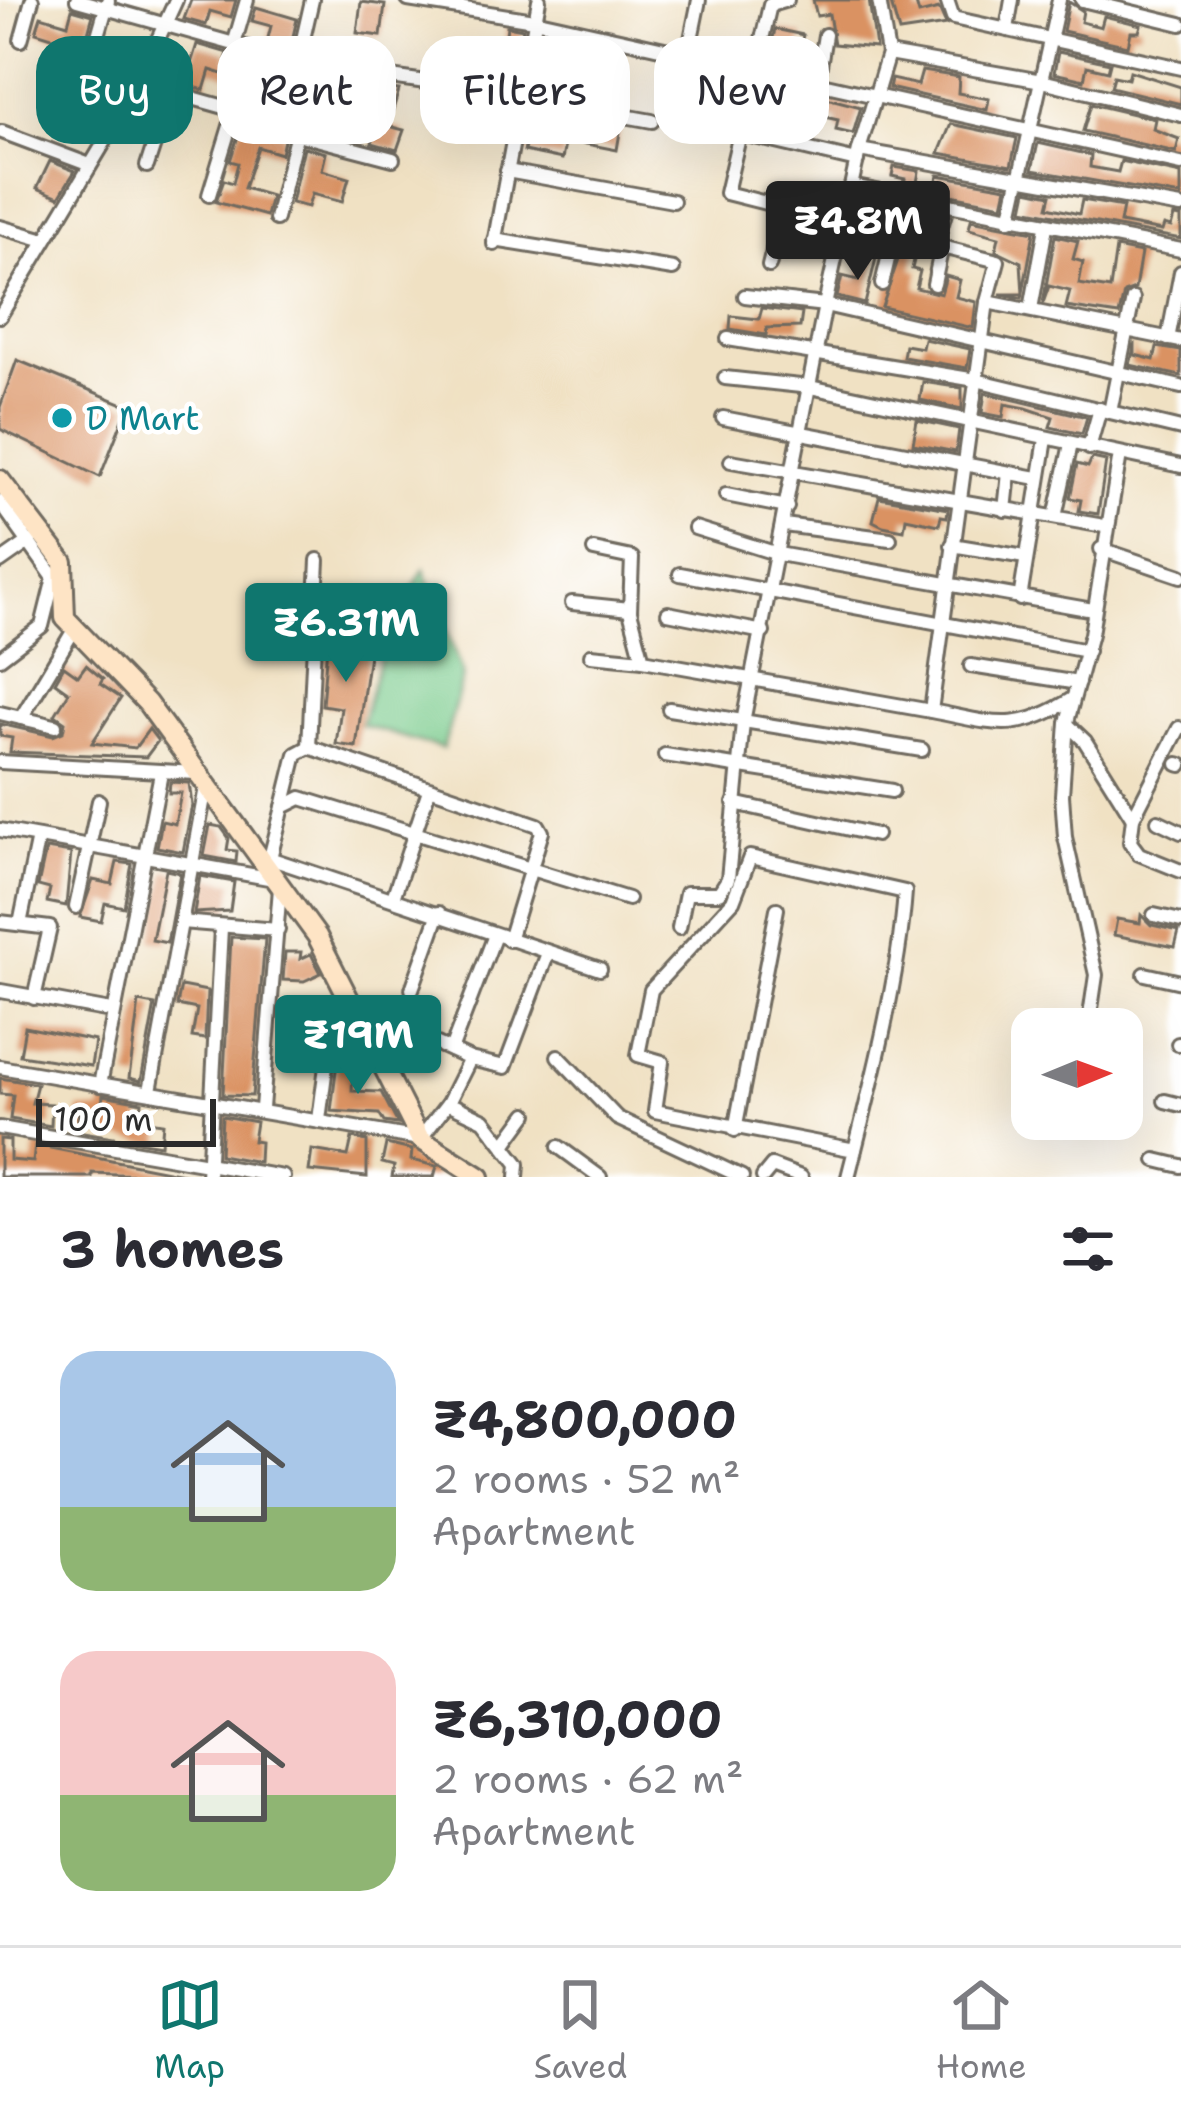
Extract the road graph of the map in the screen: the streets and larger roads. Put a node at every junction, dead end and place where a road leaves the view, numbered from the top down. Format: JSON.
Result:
{"nodes":[{"id":1,"x":32,"y":0,"type":"edge"},
{"id":2,"x":77,"y":0,"type":"edge"},
{"id":3,"x":176,"y":0,"type":"edge"},
{"id":4,"x":248,"y":0,"type":"edge"},
{"id":5,"x":312,"y":0,"type":"edge"},
{"id":6,"x":408,"y":0,"type":"edge"},
{"id":7,"x":539,"y":0,"type":"edge"},
{"id":8,"x":699,"y":0,"type":"edge"},
{"id":9,"x":787,"y":0,"type":"edge"},
{"id":10,"x":879,"y":0,"type":"edge"},
{"id":11,"x":947,"y":0,"type":"edge"},
{"id":12,"x":1012,"y":0,"type":"edge"},
{"id":13,"x":1059,"y":0,"type":"edge"},
{"id":14,"x":1082,"y":0,"type":"edge"},
{"id":15,"x":107,"y":3,"type":"edge"},
{"id":16,"x":534,"y":20,"type":"junction"},
{"id":17,"x":168,"y":23,"type":"junction"},
{"id":18,"x":1181,"y":24,"type":"edge"},
{"id":19,"x":1007,"y":29,"type":"junction"},
{"id":20,"x":98,"y":36,"type":"edge"},
{"id":21,"x":162,"y":36,"type":"edge"},
{"id":22,"x":217,"y":36,"type":"edge"},
{"id":23,"x":237,"y":36,"type":"edge"},
{"id":24,"x":304,"y":36,"type":"edge"},
{"id":25,"x":531,"y":36,"type":"edge"},
{"id":26,"x":692,"y":36,"type":"edge"},
{"id":27,"x":762,"y":36,"type":"edge"},
{"id":28,"x":1052,"y":38,"type":"junction"},
{"id":29,"x":21,"y":40,"type":"dead end"},
{"id":30,"x":654,"y":47,"type":"edge"},
{"id":31,"x":888,"y":54,"type":"junction"},
{"id":32,"x":1180,"y":63,"type":"edge"},
{"id":33,"x":1042,"y":81,"type":"junction"},
{"id":34,"x":829,"y":87,"type":"edge"},
{"id":35,"x":873,"y":98,"type":"junction"},
{"id":36,"x":1181,"y":115,"type":"edge"},
{"id":37,"x":630,"y":117,"type":"edge"},
{"id":38,"x":652,"y":121,"type":"dead end"},
{"id":39,"x":1033,"y":130,"type":"junction"},
{"id":40,"x":2,"y":132,"type":"edge"},
{"id":41,"x":103,"y":144,"type":"edge"},
{"id":42,"x":153,"y":144,"type":"edge"},
{"id":43,"x":225,"y":144,"type":"edge"},
{"id":44,"x":295,"y":144,"type":"edge"},
{"id":45,"x":343,"y":144,"type":"edge"},
{"id":46,"x":512,"y":144,"type":"edge"},
{"id":47,"x":735,"y":144,"type":"edge"},
{"id":48,"x":795,"y":144,"type":"edge"},
{"id":49,"x":858,"y":155,"type":"junction"},
{"id":50,"x":394,"y":159,"type":"dead end"},
{"id":51,"x":1181,"y":164,"type":"edge"},
{"id":52,"x":90,"y":165,"type":"junction"},
{"id":53,"x":146,"y":166,"type":"dead end"},
{"id":54,"x":507,"y":171,"type":"junction"},
{"id":55,"x":1021,"y":177,"type":"junction"},
{"id":56,"x":851,"y":186,"type":"junction"},
{"id":57,"x":209,"y":195,"type":"dead end"},
{"id":58,"x":673,"y":201,"type":"dead end"},
{"id":59,"x":784,"y":207,"type":"junction"},
{"id":60,"x":1181,"y":207,"type":"edge"},
{"id":61,"x":276,"y":218,"type":"dead end"},
{"id":62,"x":844,"y":220,"type":"junction"},
{"id":63,"x":1010,"y":220,"type":"junction"},
{"id":64,"x":0,"y":227,"type":"edge"},
{"id":65,"x":1046,"y":227,"type":"junction"},
{"id":66,"x":894,"y":234,"type":"junction"},
{"id":67,"x":45,"y":240,"type":"junction"},
{"id":68,"x":942,"y":246,"type":"junction"},
{"id":69,"x":1181,"y":250,"type":"edge"},
{"id":70,"x":770,"y":266,"type":"dead end"},
{"id":71,"x":673,"y":269,"type":"dead end"},
{"id":72,"x":1181,"y":272,"type":"edge"},
{"id":73,"x":882,"y":284,"type":"dead end"},
{"id":74,"x":934,"y":284,"type":"dead end"},
{"id":75,"x":745,"y":296,"type":"dead end"},
{"id":76,"x":1133,"y":299,"type":"dead end"},
{"id":77,"x":987,"y":302,"type":"junction"},
{"id":78,"x":825,"y":305,"type":"junction"},
{"id":79,"x":1031,"y":309,"type":"junction"},
{"id":80,"x":0,"y":316,"type":"edge"},
{"id":81,"x":1127,"y":330,"type":"junction"},
{"id":82,"x":728,"y":339,"type":"dead end"},
{"id":83,"x":1174,"y":340,"type":"edge"},
{"id":84,"x":981,"y":344,"type":"junction"},
{"id":85,"x":817,"y":350,"type":"junction"},
{"id":86,"x":1118,"y":373,"type":"junction"},
{"id":87,"x":725,"y":378,"type":"dead end"},
{"id":88,"x":976,"y":380,"type":"junction"},
{"id":89,"x":810,"y":387,"type":"junction"},
{"id":90,"x":1181,"y":387,"type":"edge"},
{"id":91,"x":1105,"y":410,"type":"junction"},
{"id":92,"x":723,"y":418,"type":"dead end"},
{"id":93,"x":970,"y":422,"type":"junction"},
{"id":94,"x":1181,"y":429,"type":"edge"},
{"id":95,"x":802,"y":432,"type":"junction"},
{"id":96,"x":1046,"y":439,"type":"junction"},
{"id":97,"x":1071,"y":444,"type":"junction"},
{"id":98,"x":1089,"y":448,"type":"junction"},
{"id":99,"x":1120,"y":454,"type":"junction"},
{"id":100,"x":731,"y":461,"type":"dead end"},
{"id":101,"x":963,"y":465,"type":"junction"},
{"id":102,"x":1181,"y":466,"type":"edge"},
{"id":103,"x":1010,"y":473,"type":"junction"},
{"id":104,"x":794,"y":475,"type":"junction"},
{"id":105,"x":1036,"y":478,"type":"junction"},
{"id":106,"x":0,"y":480,"type":"edge"},
{"id":107,"x":726,"y":495,"type":"dead end"},
{"id":108,"x":0,"y":502,"type":"edge"},
{"id":109,"x":958,"y":503,"type":"junction"},
{"id":110,"x":788,"y":507,"type":"junction"},
{"id":111,"x":1005,"y":510,"type":"junction"},
{"id":112,"x":1031,"y":515,"type":"junction"},
{"id":113,"x":1054,"y":517,"type":"junction"},
{"id":114,"x":784,"y":525,"type":"junction"},
{"id":115,"x":1104,"y":526,"type":"junction"},
{"id":116,"x":695,"y":528,"type":"dead end"},
{"id":117,"x":34,"y":538,"type":"junction"},
{"id":118,"x":890,"y":539,"type":"dead end"},
{"id":119,"x":952,"y":545,"type":"junction"},
{"id":120,"x":1102,"y":549,"type":"junction"},
{"id":121,"x":594,"y":550,"type":"dead end"},
{"id":122,"x":778,"y":554,"type":"junction"},
{"id":123,"x":1025,"y":557,"type":"junction"},
{"id":124,"x":319,"y":560,"type":"dead end"},
{"id":125,"x":0,"y":562,"type":"edge"},
{"id":126,"x":680,"y":574,"type":"dead end"},
{"id":127,"x":1181,"y":576,"type":"edge"},
{"id":128,"x":946,"y":586,"type":"junction"},
{"id":129,"x":770,"y":596,"type":"junction"},
{"id":130,"x":1020,"y":599,"type":"junction"},
{"id":131,"x":572,"y":602,"type":"dead end"},
{"id":132,"x":630,"y":609,"type":"junction"},
{"id":133,"x":1093,"y":610,"type":"junction"},
{"id":134,"x":668,"y":613,"type":"dead end"},
{"id":135,"x":943,"y":622,"type":"junction"},
{"id":136,"x":75,"y":628,"type":"junction"},
{"id":137,"x":764,"y":632,"type":"junction"},
{"id":138,"x":1087,"y":651,"type":"junction"},
{"id":139,"x":591,"y":656,"type":"dead end"},
{"id":140,"x":0,"y":658,"type":"edge"},
{"id":141,"x":645,"y":661,"type":"junction"},
{"id":142,"x":971,"y":666,"type":"dead end"},
{"id":143,"x":755,"y":678,"type":"junction"},
{"id":144,"x":1078,"y":683,"type":"junction"},
{"id":145,"x":1072,"y":699,"type":"junction"},
{"id":146,"x":669,"y":709,"type":"dead end"},
{"id":147,"x":931,"y":711,"type":"junction"},
{"id":148,"x":0,"y":713,"type":"edge"},
{"id":149,"x":21,"y":718,"type":"junction"},
{"id":150,"x":743,"y":722,"type":"junction"},
{"id":151,"x":1067,"y":722,"type":"junction"},
{"id":152,"x":55,"y":726,"type":"dead end"},
{"id":153,"x":1179,"y":728,"type":"edge"},
{"id":154,"x":309,"y":747,"type":"junction"},
{"id":155,"x":922,"y":750,"type":"dead end"},
{"id":156,"x":665,"y":754,"type":"dead end"},
{"id":157,"x":0,"y":762,"type":"edge"},
{"id":158,"x":739,"y":765,"type":"junction"},
{"id":159,"x":161,"y":773,"type":"junction"},
{"id":160,"x":201,"y":780,"type":"junction"},
{"id":161,"x":429,"y":790,"type":"junction"},
{"id":162,"x":892,"y":791,"type":"dead end"},
{"id":163,"x":99,"y":801,"type":"dead end"},
{"id":164,"x":734,"y":803,"type":"junction"},
{"id":165,"x":283,"y":807,"type":"junction"},
{"id":166,"x":1133,"y":818,"type":"junction"},
{"id":167,"x":1158,"y":821,"type":"dead end"},
{"id":168,"x":0,"y":830,"type":"edge"},
{"id":169,"x":1181,"y":832,"type":"edge"},
{"id":170,"x":412,"y":834,"type":"junction"},
{"id":171,"x":875,"y":836,"type":"dead end"},
{"id":172,"x":38,"y":837,"type":"junction"},
{"id":173,"x":89,"y":845,"type":"junction"},
{"id":174,"x":262,"y":856,"type":"junction"},
{"id":175,"x":143,"y":857,"type":"junction"},
{"id":176,"x":191,"y":867,"type":"junction"},
{"id":177,"x":532,"y":868,"type":"junction"},
{"id":178,"x":1181,"y":871,"type":"edge"},
{"id":179,"x":278,"y":883,"type":"junction"},
{"id":180,"x":393,"y":898,"type":"junction"},
{"id":181,"x":628,"y":898,"type":"dead end"},
{"id":182,"x":76,"y":907,"type":"dead end"},
{"id":183,"x":777,"y":909,"type":"dead end"},
{"id":184,"x":439,"y":913,"type":"junction"},
{"id":185,"x":1154,"y":915,"type":"dead end"},
{"id":186,"x":1181,"y":921,"type":"edge"},
{"id":187,"x":0,"y":922,"type":"edge"},
{"id":188,"x":181,"y":922,"type":"junction"},
{"id":189,"x":20,"y":924,"type":"junction"},
{"id":190,"x":221,"y":928,"type":"junction"},
{"id":191,"x":679,"y":928,"type":"dead end"},
{"id":192,"x":278,"y":930,"type":"junction"},
{"id":193,"x":502,"y":938,"type":"junction"},
{"id":194,"x":548,"y":952,"type":"junction"},
{"id":195,"x":599,"y":969,"type":"dead end"},
{"id":196,"x":1145,"y":974,"type":"dead end"},
{"id":197,"x":1181,"y":982,"type":"edge"},
{"id":198,"x":412,"y":988,"type":"dead end"},
{"id":199,"x":1,"y":991,"type":"edge"},
{"id":200,"x":34,"y":998,"type":"junction"},
{"id":201,"x":1091,"y":1008,"type":"edge"},
{"id":202,"x":111,"y":1011,"type":"junction"},
{"id":203,"x":332,"y":1012,"type":"dead end"},
{"id":204,"x":422,"y":1037,"type":"dead end"},
{"id":205,"x":451,"y":1050,"type":"junction"},
{"id":206,"x":558,"y":1056,"type":"dead end"},
{"id":207,"x":470,"y":1059,"type":"junction"},
{"id":208,"x":0,"y":1066,"type":"edge"},
{"id":209,"x":100,"y":1085,"type":"junction"},
{"id":210,"x":150,"y":1091,"type":"junction"},
{"id":211,"x":1165,"y":1101,"type":"dead end"},
{"id":212,"x":211,"y":1102,"type":"junction"},
{"id":213,"x":448,"y":1103,"type":"junction"},
{"id":214,"x":1181,"y":1105,"type":"edge"},
{"id":215,"x":262,"y":1108,"type":"junction"},
{"id":216,"x":527,"y":1114,"type":"dead end"},
{"id":217,"x":319,"y":1120,"type":"junction"},
{"id":218,"x":0,"y":1128,"type":"edge"},
{"id":219,"x":735,"y":1130,"type":"junction"},
{"id":220,"x":420,"y":1139,"type":"junction"},
{"id":221,"x":505,"y":1144,"type":"junction"},
{"id":222,"x":559,"y":1148,"type":"dead end"},
{"id":223,"x":854,"y":1150,"type":"junction"},
{"id":224,"x":1156,"y":1160,"type":"dead end"},
{"id":225,"x":1181,"y":1166,"type":"edge"},
{"id":226,"x":208,"y":1171,"type":"edge"},
{"id":227,"x":283,"y":1177,"type":"edge"},
{"id":228,"x":480,"y":1177,"type":"edge"},
{"id":229,"x":517,"y":1177,"type":"edge"},
{"id":230,"x":600,"y":1177,"type":"edge"},
{"id":231,"x":742,"y":1177,"type":"edge"},
{"id":232,"x":763,"y":1177,"type":"edge"},
{"id":233,"x":801,"y":1177,"type":"edge"},
{"id":234,"x":848,"y":1177,"type":"edge"}],
"edges":[{"from":1,"to":29,"type":"street"},
{"from":2,"to":15,"type":"street"},
{"from":3,"to":17,"type":"street"},
{"from":4,"to":23,"type":"street"},
{"from":5,"to":24,"type":"street"},
{"from":6,"to":16,"type":"street"},
{"from":7,"to":16,"type":"street"},
{"from":8,"to":26,"type":"street"},
{"from":9,"to":27,"type":"street"},
{"from":10,"to":31,"type":"street"},
{"from":11,"to":19,"type":"street"},
{"from":12,"to":19,"type":"street"},
{"from":13,"to":28,"type":"street"},
{"from":14,"to":18,"type":"street"},
{"from":15,"to":17,"type":"street"},
{"from":15,"to":20,"type":"street"},
{"from":16,"to":25,"type":"street"},
{"from":16,"to":30,"type":"street"},
{"from":17,"to":21,"type":"street"},
{"from":17,"to":22,"type":"street"},
{"from":19,"to":28,"type":"street"},
{"from":28,"to":32,"type":"street"},
{"from":28,"to":33,"type":"street"},
{"from":31,"to":33,"type":"street"},
{"from":31,"to":35,"type":"street"},
{"from":33,"to":36,"type":"street"},
{"from":33,"to":39,"type":"street"},
{"from":34,"to":35,"type":"street"},
{"from":35,"to":39,"type":"street"},
{"from":35,"to":49,"type":"street"},
{"from":37,"to":38,"type":"street"},
{"from":39,"to":51,"type":"street"},
{"from":39,"to":55,"type":"street"},
{"from":40,"to":52,"type":"street"},
{"from":41,"to":52,"type":"street"},
{"from":42,"to":53,"type":"street"},
{"from":43,"to":57,"type":"street"},
{"from":44,"to":61,"type":"street"},
{"from":45,"to":50,"type":"street"},
{"from":46,"to":54,"type":"street"},
{"from":47,"to":59,"type":"street"},
{"from":48,"to":49,"type":"street"},
{"from":49,"to":55,"type":"street"},
{"from":49,"to":56,"type":"street"},
{"from":52,"to":67,"type":"street"},
{"from":54,"to":58,"type":"street"},
{"from":54,"to":71,"type":"street"},
{"from":55,"to":60,"type":"street"},
{"from":55,"to":63,"type":"street"},
{"from":56,"to":62,"type":"street"},
{"from":56,"to":63,"type":"street"},
{"from":59,"to":62,"type":"street"},
{"from":59,"to":70,"type":"street"},
{"from":62,"to":66,"type":"street"},
{"from":62,"to":78,"type":"street"},
{"from":63,"to":65,"type":"street"},
{"from":64,"to":67,"type":"street"},
{"from":65,"to":69,"type":"street"},
{"from":65,"to":79,"type":"street"},
{"from":66,"to":68,"type":"street"},
{"from":66,"to":73,"type":"street"},
{"from":67,"to":80,"type":"street"},
{"from":68,"to":74,"type":"street"},
{"from":68,"to":77,"type":"street"},
{"from":72,"to":83,"type":"street"},
{"from":75,"to":78,"type":"street"},
{"from":76,"to":81,"type":"street"},
{"from":77,"to":79,"type":"street"},
{"from":77,"to":84,"type":"street"},
{"from":78,"to":84,"type":"street"},
{"from":78,"to":85,"type":"street"},
{"from":79,"to":81,"type":"street"},
{"from":81,"to":83,"type":"street"},
{"from":81,"to":86,"type":"street"},
{"from":82,"to":85,"type":"street"},
{"from":84,"to":86,"type":"street"},
{"from":84,"to":88,"type":"street"},
{"from":85,"to":88,"type":"street"},
{"from":85,"to":89,"type":"street"},
{"from":86,"to":90,"type":"street"},
{"from":86,"to":91,"type":"street"},
{"from":87,"to":89,"type":"street"},
{"from":88,"to":91,"type":"street"},
{"from":88,"to":93,"type":"street"},
{"from":89,"to":93,"type":"street"},
{"from":89,"to":95,"type":"street"},
{"from":91,"to":94,"type":"street"},
{"from":91,"to":98,"type":"street"},
{"from":92,"to":95,"type":"street"},
{"from":93,"to":96,"type":"street"},
{"from":93,"to":101,"type":"street"},
{"from":95,"to":101,"type":"street"},
{"from":95,"to":104,"type":"street"},
{"from":96,"to":97,"type":"street"},
{"from":96,"to":105,"type":"street"},
{"from":97,"to":98,"type":"street"},
{"from":97,"to":113,"type":"street"},
{"from":98,"to":99,"type":"street"},
{"from":99,"to":102,"type":"street"},
{"from":99,"to":115,"type":"street"},
{"from":100,"to":104,"type":"street"},
{"from":101,"to":103,"type":"street"},
{"from":101,"to":109,"type":"street"},
{"from":103,"to":105,"type":"street"},
{"from":103,"to":111,"type":"street"},
{"from":104,"to":109,"type":"street"},
{"from":104,"to":110,"type":"street"},
{"from":105,"to":112,"type":"street"},
{"from":106,"to":117,"type":"street"},
{"from":107,"to":110,"type":"street"},
{"from":108,"to":117,"type":"street"},
{"from":109,"to":111,"type":"street"},
{"from":109,"to":119,"type":"street"},
{"from":110,"to":114,"type":"street"},
{"from":111,"to":112,"type":"street"},
{"from":112,"to":113,"type":"street"},
{"from":112,"to":123,"type":"street"},
{"from":113,"to":115,"type":"street"},
{"from":114,"to":118,"type":"street"},
{"from":114,"to":122,"type":"street"},
{"from":115,"to":120,"type":"street"},
{"from":116,"to":122,"type":"street"},
{"from":117,"to":125,"type":"street"},
{"from":117,"to":136,"type":"street"},
{"from":117,"to":140,"type":"street"},
{"from":119,"to":123,"type":"street"},
{"from":119,"to":128,"type":"street"},
{"from":120,"to":127,"type":"street"},
{"from":120,"to":133,"type":"street"},
{"from":121,"to":132,"type":"street"},
{"from":122,"to":128,"type":"street"},
{"from":122,"to":129,"type":"street"},
{"from":123,"to":130,"type":"street"},
{"from":124,"to":154,"type":"street"},
{"from":126,"to":129,"type":"street"},
{"from":128,"to":130,"type":"street"},
{"from":128,"to":135,"type":"street"},
{"from":129,"to":135,"type":"street"},
{"from":129,"to":137,"type":"street"},
{"from":130,"to":133,"type":"street"},
{"from":131,"to":132,"type":"street"},
{"from":132,"to":141,"type":"street"},
{"from":133,"to":138,"type":"street"},
{"from":134,"to":137,"type":"street"},
{"from":135,"to":138,"type":"street"},
{"from":135,"to":147,"type":"street"},
{"from":136,"to":149,"type":"street"},
{"from":136,"to":160,"type":"street"},
{"from":137,"to":143,"type":"street"},
{"from":138,"to":144,"type":"street"},
{"from":139,"to":141,"type":"street"},
{"from":141,"to":143,"type":"street"},
{"from":142,"to":144,"type":"street"},
{"from":143,"to":147,"type":"street"},
{"from":143,"to":150,"type":"street"},
{"from":144,"to":145,"type":"street"},
{"from":145,"to":147,"type":"street"},
{"from":145,"to":151,"type":"street"},
{"from":146,"to":150,"type":"street"},
{"from":148,"to":149,"type":"street"},
{"from":149,"to":152,"type":"street"},
{"from":150,"to":155,"type":"street"},
{"from":150,"to":158,"type":"street"},
{"from":151,"to":166,"type":"street"},
{"from":151,"to":201,"type":"street"},
{"from":153,"to":166,"type":"street"},
{"from":154,"to":161,"type":"street"},
{"from":154,"to":165,"type":"street"},
{"from":156,"to":158,"type":"street"},
{"from":157,"to":159,"type":"street"},
{"from":158,"to":162,"type":"street"},
{"from":158,"to":164,"type":"street"},
{"from":159,"to":160,"type":"street"},
{"from":159,"to":175,"type":"street"},
{"from":160,"to":174,"type":"street"},
{"from":160,"to":176,"type":"street"},
{"from":161,"to":170,"type":"street"},
{"from":161,"to":177,"type":"street"},
{"from":163,"to":173,"type":"street"},
{"from":164,"to":171,"type":"street"},
{"from":164,"to":191,"type":"street"},
{"from":165,"to":170,"type":"street"},
{"from":165,"to":174,"type":"street"},
{"from":166,"to":178,"type":"street"},
{"from":167,"to":169,"type":"street"},
{"from":168,"to":172,"type":"street"},
{"from":170,"to":177,"type":"street"},
{"from":170,"to":180,"type":"street"},
{"from":172,"to":173,"type":"street"},
{"from":172,"to":189,"type":"street"},
{"from":173,"to":175,"type":"street"},
{"from":173,"to":182,"type":"street"},
{"from":174,"to":179,"type":"street"},
{"from":174,"to":180,"type":"street"},
{"from":175,"to":176,"type":"street"},
{"from":175,"to":202,"type":"street"},
{"from":176,"to":179,"type":"street"},
{"from":176,"to":188,"type":"street"},
{"from":177,"to":181,"type":"street"},
{"from":177,"to":193,"type":"street"},
{"from":179,"to":192,"type":"street"},
{"from":179,"to":220,"type":"street"},
{"from":180,"to":184,"type":"street"},
{"from":183,"to":219,"type":"street"},
{"from":184,"to":193,"type":"street"},
{"from":184,"to":198,"type":"street"},
{"from":185,"to":186,"type":"street"},
{"from":187,"to":189,"type":"street"},
{"from":188,"to":190,"type":"street"},
{"from":188,"to":210,"type":"street"},
{"from":189,"to":200,"type":"street"},
{"from":190,"to":192,"type":"street"},
{"from":190,"to":212,"type":"street"},
{"from":192,"to":215,"type":"street"},
{"from":193,"to":194,"type":"street"},
{"from":193,"to":205,"type":"street"},
{"from":194,"to":195,"type":"street"},
{"from":194,"to":207,"type":"street"},
{"from":196,"to":197,"type":"street"},
{"from":199,"to":200,"type":"street"},
{"from":200,"to":202,"type":"street"},
{"from":202,"to":209,"type":"street"},
{"from":203,"to":217,"type":"street"},
{"from":204,"to":205,"type":"street"},
{"from":205,"to":207,"type":"street"},
{"from":206,"to":231,"type":"street"},
{"from":207,"to":213,"type":"street"},
{"from":208,"to":209,"type":"street"},
{"from":209,"to":210,"type":"street"},
{"from":210,"to":212,"type":"street"},
{"from":211,"to":214,"type":"street"},
{"from":212,"to":215,"type":"street"},
{"from":212,"to":226,"type":"street"},
{"from":213,"to":220,"type":"street"},
{"from":213,"to":221,"type":"street"},
{"from":215,"to":217,"type":"street"},
{"from":216,"to":221,"type":"street"},
{"from":217,"to":220,"type":"street"},
{"from":218,"to":226,"type":"street"},
{"from":219,"to":223,"type":"street"},
{"from":219,"to":223,"type":"street"},
{"from":220,"to":228,"type":"street"},
{"from":221,"to":229,"type":"street"},
{"from":222,"to":230,"type":"street"},
{"from":223,"to":234,"type":"street"},
{"from":224,"to":225,"type":"street"},
{"from":226,"to":227,"type":"street"},
{"from":232,"to":233,"type":"street"}]}
